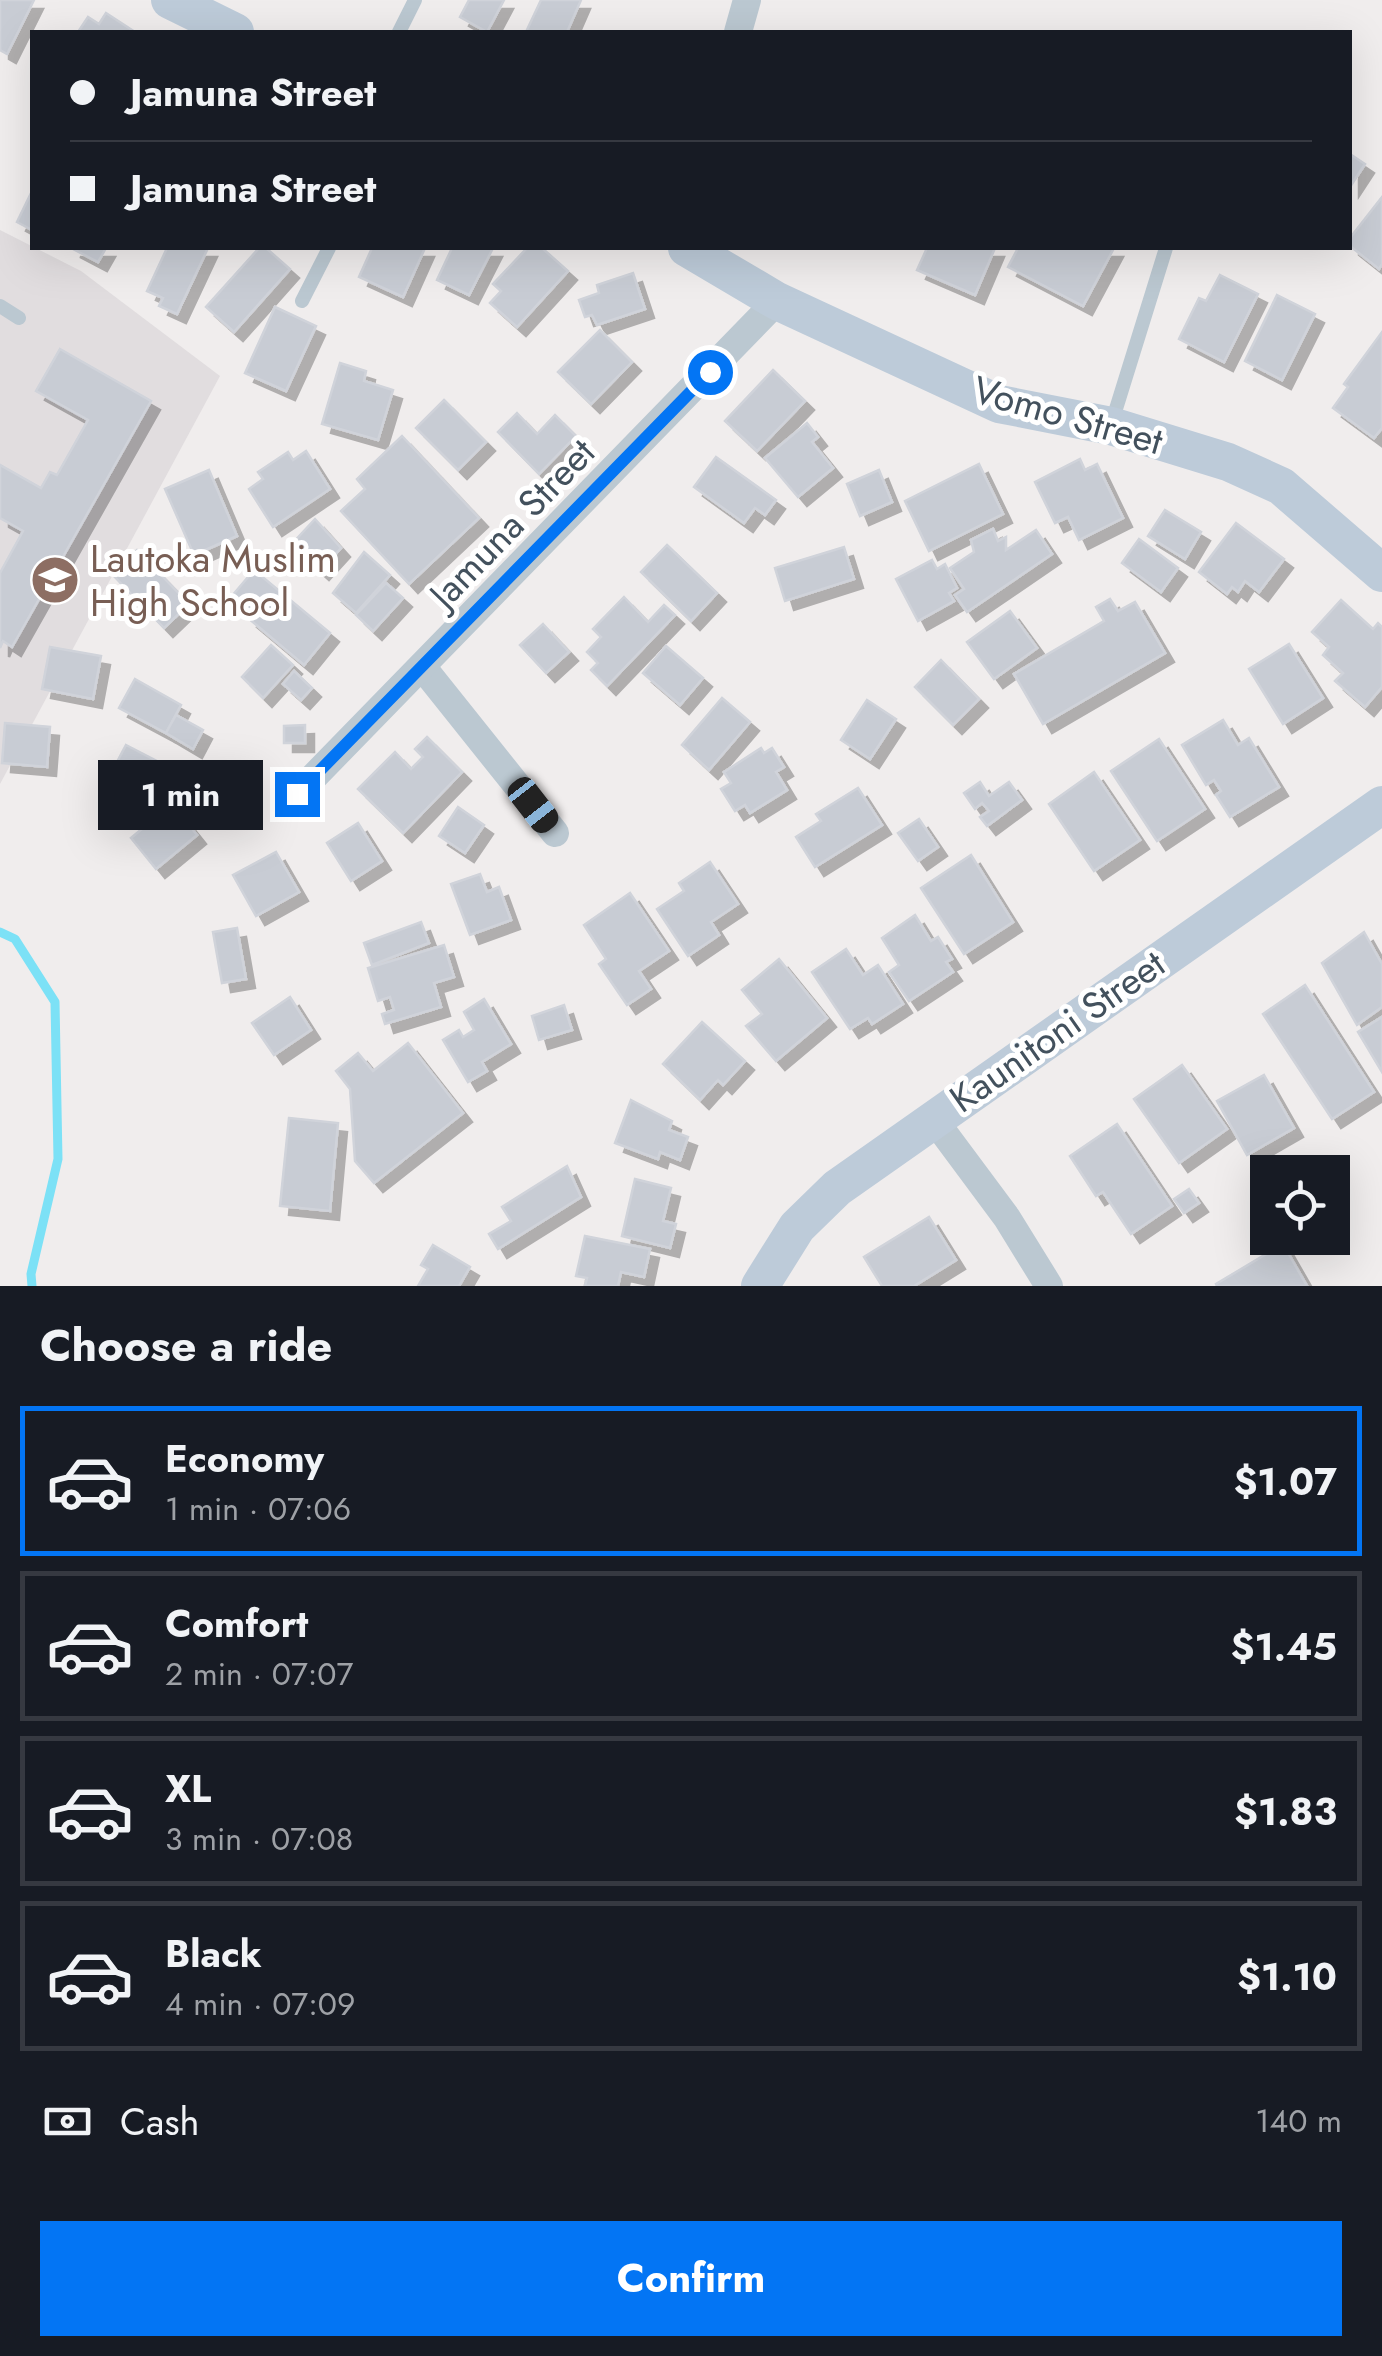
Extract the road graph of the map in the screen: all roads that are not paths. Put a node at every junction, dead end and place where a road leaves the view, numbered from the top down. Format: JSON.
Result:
{"nodes":[{"id":1,"x":170,"y":0,"type":"edge"},
{"id":2,"x":415,"y":0,"type":"edge"},
{"id":3,"x":747,"y":0,"type":"edge"},
{"id":4,"x":227,"y":19,"type":"edge"},
{"id":5,"x":400,"y":30,"type":"edge"},
{"id":6,"x":739,"y":30,"type":"edge"},
{"id":7,"x":328,"y":250,"type":"edge"},
{"id":8,"x":690,"y":250,"type":"edge"},
{"id":9,"x":1165,"y":250,"type":"edge"},
{"id":10,"x":302,"y":301,"type":"dead end"},
{"id":11,"x":778,"y":301,"type":"junction"},
{"id":12,"x":0,"y":306,"type":"edge"},
{"id":13,"x":19,"y":318,"type":"dead end"},
{"id":14,"x":1111,"y":426,"type":"junction"},
{"id":15,"x":1382,"y":573,"type":"edge"},
{"id":16,"x":424,"y":669,"type":"junction"},
{"id":17,"x":297,"y":794,"type":"dead end"},
{"id":18,"x":1382,"y":805,"type":"edge"},
{"id":19,"x":554,"y":833,"type":"dead end"},
{"id":20,"x":932,"y":1117,"type":"junction"},
{"id":21,"x":760,"y":1286,"type":"edge"},
{"id":22,"x":1048,"y":1286,"type":"edge"}],
"edges":[{"from":1,"to":4,"type":"main road"},
{"from":2,"to":5,"type":"lane"},
{"from":3,"to":6,"type":"street"},
{"from":7,"to":10,"type":"lane"},
{"from":8,"to":11,"type":"main road","name":"Vomo Street"},
{"from":9,"to":14,"type":"lane"},
{"from":11,"to":14,"type":"main road","name":"Vomo Street"},
{"from":11,"to":16,"type":"street","name":"Jamuna Street"},
{"from":12,"to":13,"type":"lane"},
{"from":14,"to":15,"type":"main road","name":"Vomo Street"},
{"from":16,"to":17,"type":"street","name":"Jamuna Street"},
{"from":16,"to":19,"type":"street"},
{"from":18,"to":20,"type":"main road","name":"Kaunitoni Street"},
{"from":20,"to":21,"type":"main road","name":"Kaunitoni Street"},
{"from":20,"to":22,"type":"street"}]}
